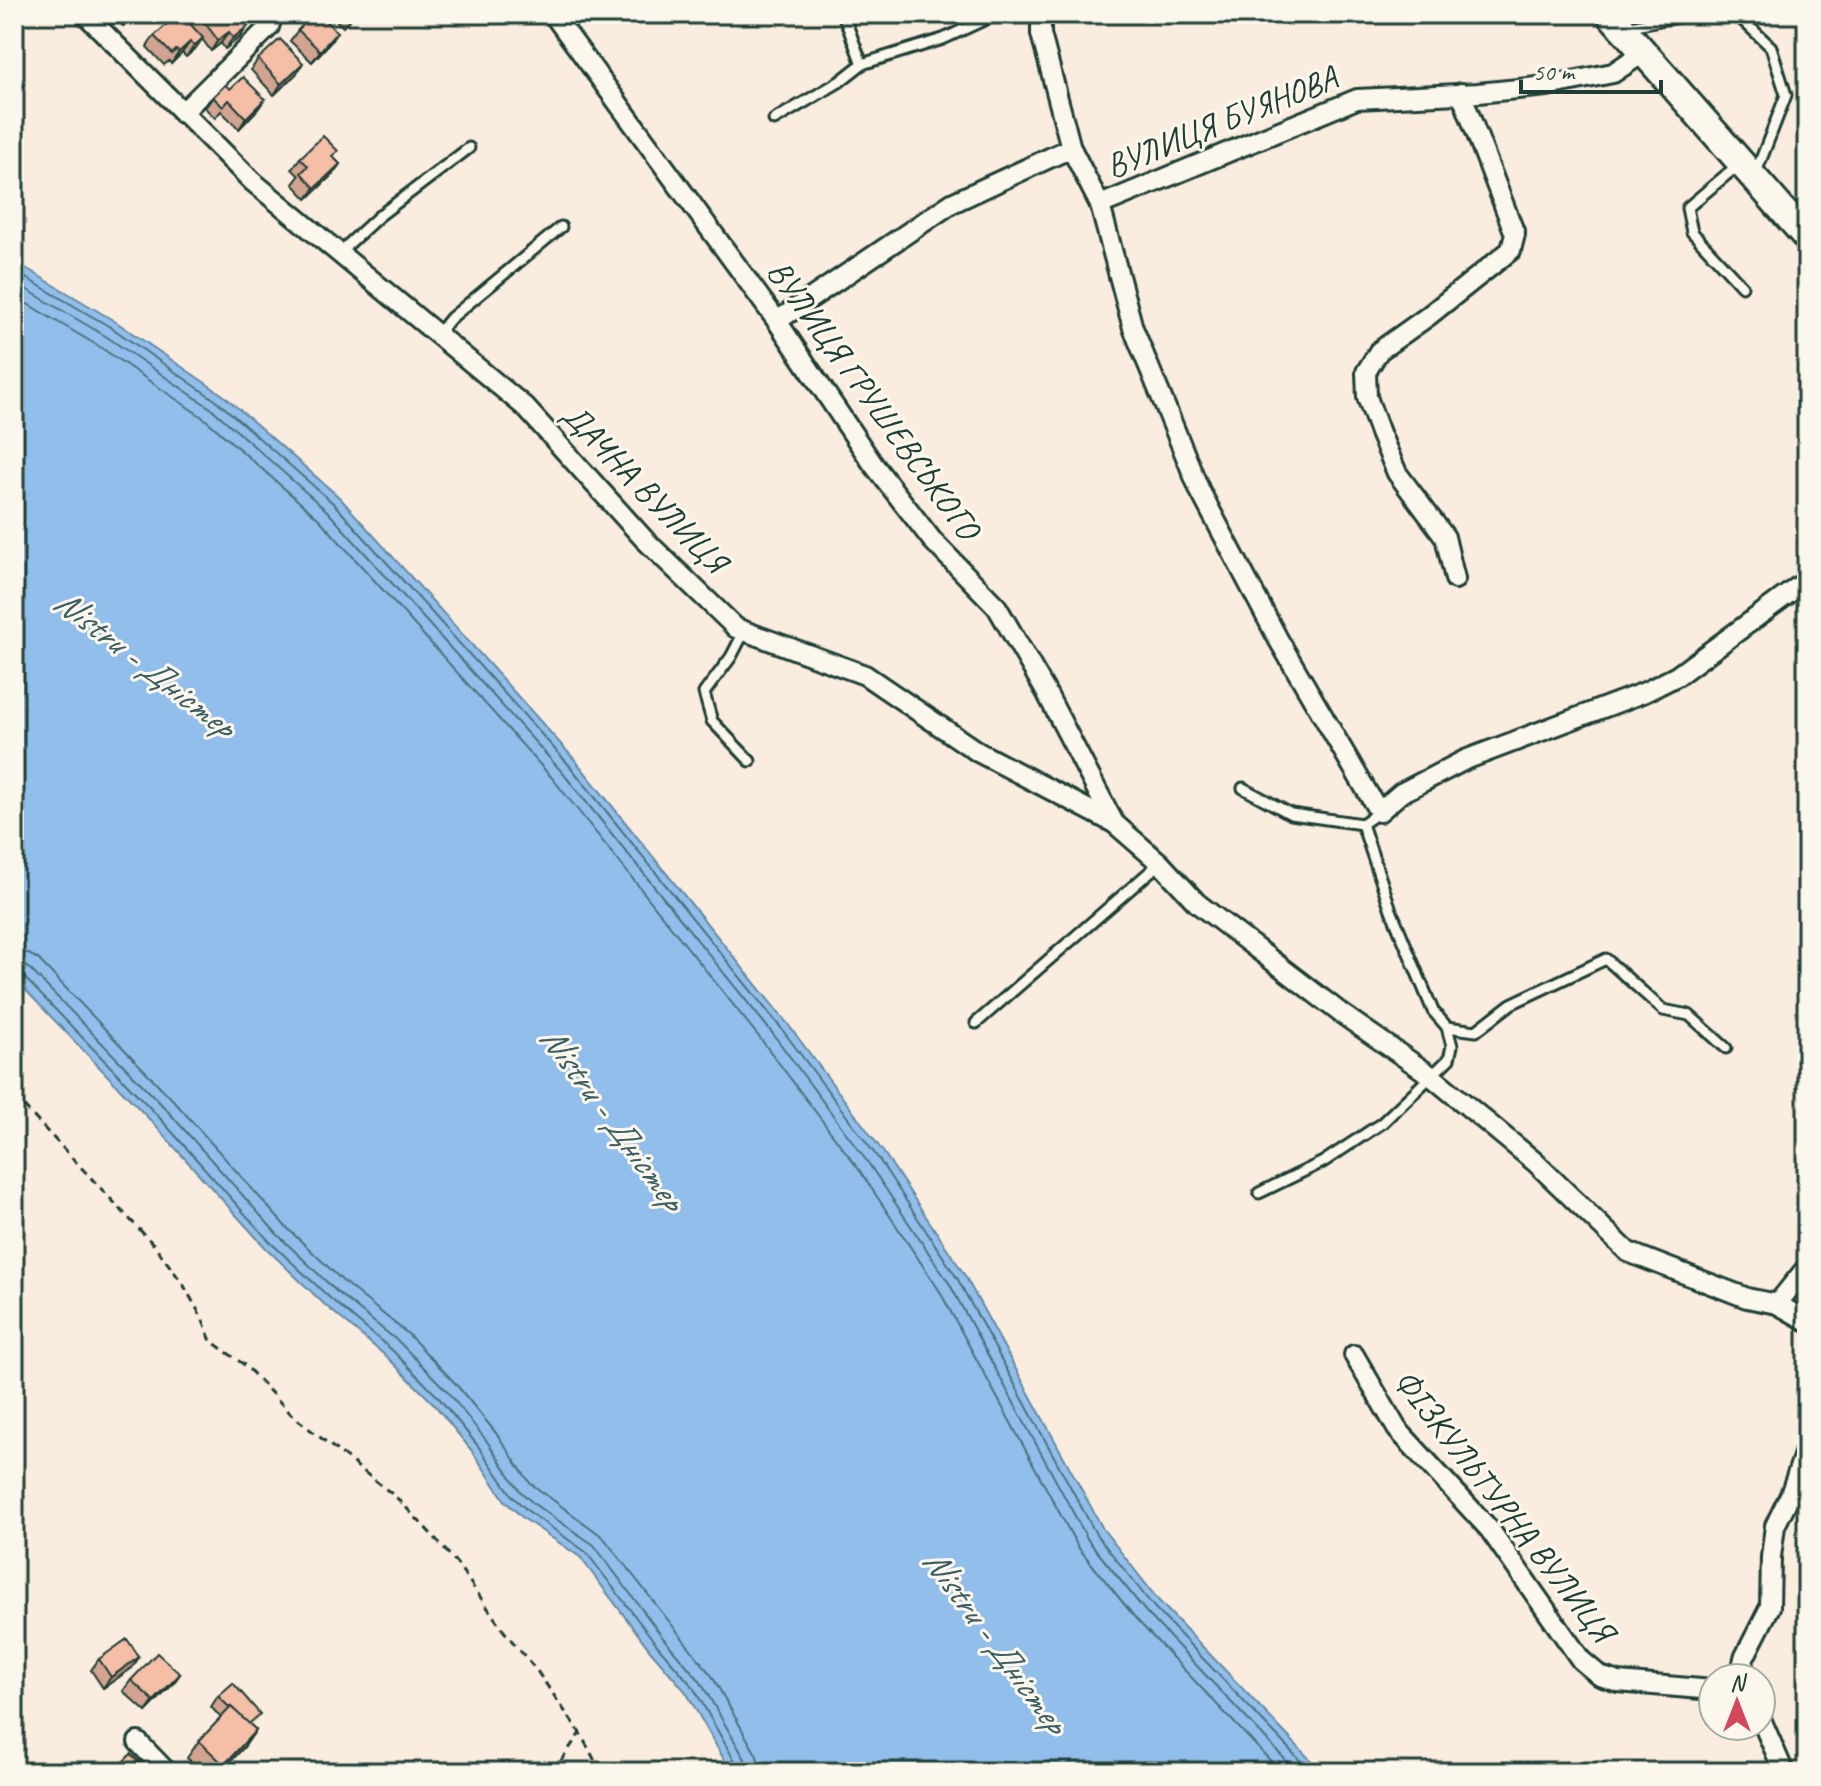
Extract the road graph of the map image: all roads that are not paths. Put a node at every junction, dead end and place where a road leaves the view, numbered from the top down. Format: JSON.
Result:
{"nodes":[{"id":1,"x":85,"y":14,"type":"edge"},
{"id":2,"x":273,"y":14,"type":"edge"},
{"id":3,"x":553,"y":14,"type":"edge"},
{"id":4,"x":843,"y":14,"type":"edge"},
{"id":5,"x":997,"y":14,"type":"edge"},
{"id":6,"x":1041,"y":14,"type":"edge"},
{"id":7,"x":1693,"y":14,"type":"edge"},
{"id":8,"x":1736,"y":14,"type":"edge"},
{"id":9,"x":1669,"y":17,"type":"edge"},
{"id":10,"x":1616,"y":21,"type":"edge"},
{"id":11,"x":1644,"y":52,"type":"junction"},
{"id":12,"x":862,"y":64,"type":"junction"},
{"id":13,"x":1461,"y":93,"type":"junction"},
{"id":14,"x":182,"y":113,"type":"junction"},
{"id":15,"x":774,"y":120,"type":"dead end"},
{"id":16,"x":469,"y":148,"type":"dead end"},
{"id":17,"x":1071,"y":148,"type":"junction"},
{"id":18,"x":1747,"y":171,"type":"junction"},
{"id":19,"x":1100,"y":205,"type":"junction"},
{"id":20,"x":561,"y":227,"type":"dead end"},
{"id":21,"x":1807,"y":238,"type":"edge"},
{"id":22,"x":339,"y":253,"type":"junction"},
{"id":23,"x":1742,"y":286,"type":"dead end"},
{"id":24,"x":777,"y":321,"type":"junction"},
{"id":25,"x":437,"y":335,"type":"junction"},
{"id":26,"x":1455,"y":579,"type":"dead end"},
{"id":27,"x":1805,"y":587,"type":"edge"},
{"id":28,"x":745,"y":630,"type":"junction"},
{"id":29,"x":750,"y":761,"type":"dead end"},
{"id":30,"x":1243,"y":788,"type":"dead end"},
{"id":31,"x":1379,"y":812,"type":"junction"},
{"id":32,"x":1114,"y":823,"type":"junction"},
{"id":33,"x":1362,"y":824,"type":"junction"},
{"id":34,"x":1160,"y":863,"type":"junction"},
{"id":35,"x":976,"y":1023,"type":"dead end"},
{"id":36,"x":1447,"y":1027,"type":"junction"},
{"id":37,"x":1726,"y":1048,"type":"dead end"},
{"id":38,"x":1430,"y":1075,"type":"junction"},
{"id":39,"x":1259,"y":1193,"type":"dead end"},
{"id":40,"x":1807,"y":1267,"type":"edge"},
{"id":41,"x":1777,"y":1304,"type":"junction"},
{"id":42,"x":1807,"y":1321,"type":"edge"},
{"id":43,"x":1354,"y":1355,"type":"dead end"},
{"id":44,"x":1807,"y":1445,"type":"edge"},
{"id":45,"x":1743,"y":1662,"type":"edge"},
{"id":46,"x":1697,"y":1689,"type":"edge"},
{"id":47,"x":138,"y":1742,"type":"dead end"},
{"id":48,"x":1771,"y":1742,"type":"edge"},
{"id":49,"x":167,"y":1772,"type":"edge"},
{"id":50,"x":1784,"y":1772,"type":"edge"}],
"edges":[{"from":1,"to":14,"type":"street","name":"ДАЧНА ВУЛИЦЯ"},
{"from":2,"to":14,"type":"street"},
{"from":3,"to":24,"type":"street","name":"ВУЛИЦЯ ГРУШЕВСЬКОГО"},
{"from":4,"to":12,"type":"lane"},
{"from":5,"to":12,"type":"lane"},
{"from":6,"to":17,"type":"street"},
{"from":7,"to":9,"type":"lane"},
{"from":8,"to":18,"type":"lane"},
{"from":9,"to":10,"type":"lane"},
{"from":10,"to":11,"type":"main road"},
{"from":11,"to":13,"type":"street","name":"ВУЛИЦЯ БУЯНОВА"},
{"from":11,"to":18,"type":"main road"},
{"from":12,"to":15,"type":"lane"},
{"from":13,"to":19,"type":"street","name":"ВУЛИЦЯ БУЯНОВА"},
{"from":13,"to":26,"type":"street"},
{"from":14,"to":22,"type":"street","name":"ДАЧНА ВУЛИЦЯ"},
{"from":16,"to":22,"type":"lane"},
{"from":17,"to":19,"type":"street"},
{"from":17,"to":24,"type":"street","name":"ВУЛИЦЯ БУЯНОВА"},
{"from":18,"to":21,"type":"main road"},
{"from":18,"to":23,"type":"lane"},
{"from":19,"to":31,"type":"street"},
{"from":20,"to":25,"type":"lane"},
{"from":22,"to":25,"type":"street","name":"ДАЧНА ВУЛИЦЯ"},
{"from":24,"to":32,"type":"street","name":"ВУЛИЦЯ ГРУШЕВСЬКОГО"},
{"from":25,"to":28,"type":"street","name":"ДАЧНА ВУЛИЦЯ"},
{"from":27,"to":31,"type":"street"},
{"from":28,"to":29,"type":"lane"},
{"from":28,"to":32,"type":"street","name":"ДАЧНА ВУЛИЦЯ"},
{"from":30,"to":33,"type":"lane"},
{"from":31,"to":33,"type":"lane"},
{"from":32,"to":34,"type":"street","name":"ВУЛИЦЯ ГРУШЕВСЬКОГО"},
{"from":33,"to":36,"type":"lane"},
{"from":34,"to":35,"type":"lane"},
{"from":34,"to":38,"type":"street","name":"ВУЛИЦЯ ГРУШЕВСЬКОГО"},
{"from":36,"to":37,"type":"lane"},
{"from":36,"to":38,"type":"lane"},
{"from":38,"to":39,"type":"lane"},
{"from":38,"to":41,"type":"street","name":"ВУЛИЦЯ ГРУШЕВСЬКОГО"},
{"from":40,"to":41,"type":"street"},
{"from":41,"to":42,"type":"street","name":"ВУЛИЦЯ ГРУШЕВСЬКОГО"},
{"from":43,"to":46,"type":"street","name":"ФІЗКУЛЬТУРНА ВУЛИЦЯ"},
{"from":44,"to":45,"type":"street"},
{"from":47,"to":49,"type":"street"},
{"from":48,"to":50,"type":"street"}]}
